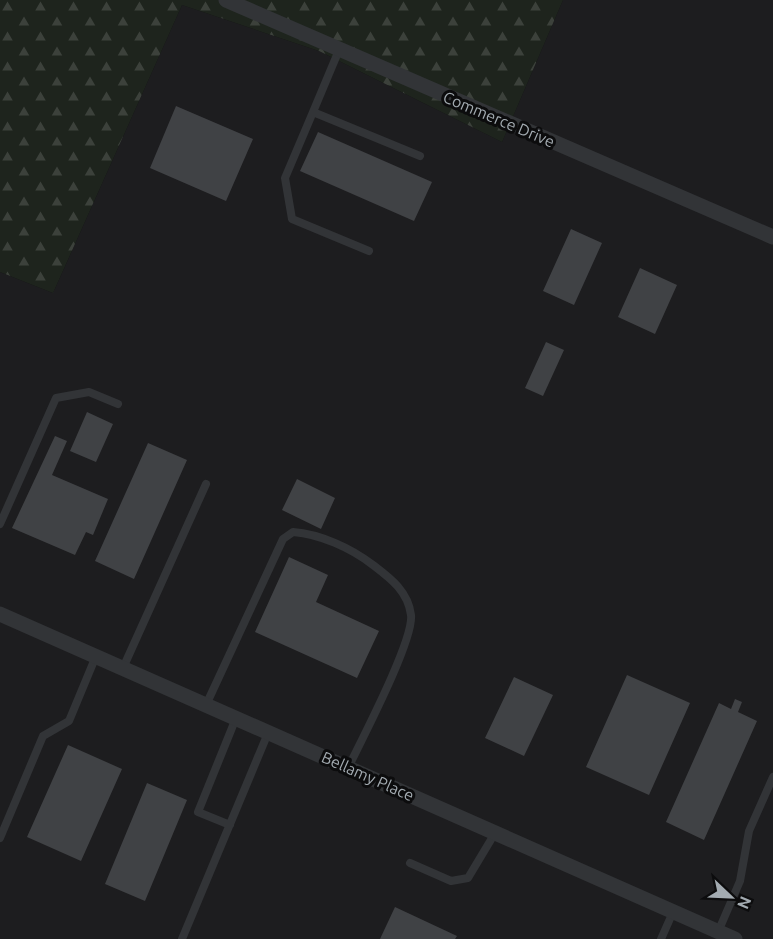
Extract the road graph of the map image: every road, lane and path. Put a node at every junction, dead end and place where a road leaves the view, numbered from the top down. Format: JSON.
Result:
{"nodes":[{"id":1,"x":226,"y":0,"type":"edge"},
{"id":2,"x":339,"y":50,"type":"junction"},
{"id":3,"x":313,"y":112,"type":"junction"},
{"id":4,"x":420,"y":156,"type":"dead end"},
{"id":5,"x":773,"y":237,"type":"edge"},
{"id":6,"x":369,"y":251,"type":"dead end"},
{"id":7,"x":118,"y":404,"type":"dead end"},
{"id":8,"x":206,"y":484,"type":"dead end"},
{"id":9,"x":0,"y":524,"type":"edge"},
{"id":10,"x":0,"y":614,"type":"edge"},
{"id":11,"x":96,"y":656,"type":"junction"},
{"id":12,"x":123,"y":668,"type":"junction"},
{"id":13,"x":206,"y":705,"type":"junction"},
{"id":14,"x":236,"y":718,"type":"junction"},
{"id":15,"x":268,"y":733,"type":"junction"},
{"id":16,"x":348,"y":768,"type":"junction"},
{"id":17,"x":773,"y":777,"type":"edge"},
{"id":18,"x":230,"y":825,"type":"junction"},
{"id":19,"x":495,"y":833,"type":"junction"},
{"id":20,"x":0,"y":838,"type":"edge"},
{"id":21,"x":410,"y":863,"type":"dead end"},
{"id":22,"x":674,"y":912,"type":"junction"},
{"id":23,"x":718,"y":932,"type":"junction"},
{"id":24,"x":182,"y":939,"type":"edge"},
{"id":25,"x":661,"y":939,"type":"edge"},
{"id":26,"x":735,"y":939,"type":"edge"}],
"edges":[{"from":1,"to":2,"type":"street","name":"Commerce Drive"},
{"from":2,"to":3,"type":"lane"},
{"from":2,"to":5,"type":"street","name":"Commerce Drive"},
{"from":3,"to":4,"type":"lane"},
{"from":3,"to":6,"type":"lane"},
{"from":7,"to":9,"type":"lane"},
{"from":8,"to":12,"type":"lane"},
{"from":10,"to":11,"type":"street","name":"Bellamy Place"},
{"from":11,"to":12,"type":"street","name":"Bellamy Place"},
{"from":11,"to":20,"type":"lane"},
{"from":12,"to":13,"type":"street","name":"Bellamy Place"},
{"from":13,"to":14,"type":"street","name":"Bellamy Place"},
{"from":13,"to":16,"type":"lane"},
{"from":14,"to":15,"type":"street","name":"Bellamy Place"},
{"from":14,"to":18,"type":"lane"},
{"from":15,"to":16,"type":"street","name":"Bellamy Place"},
{"from":15,"to":18,"type":"lane"},
{"from":16,"to":19,"type":"street","name":"Bellamy Place"},
{"from":17,"to":23,"type":"lane"},
{"from":18,"to":24,"type":"lane"},
{"from":19,"to":21,"type":"lane"},
{"from":19,"to":22,"type":"street","name":"Bellamy Place"},
{"from":22,"to":23,"type":"street","name":"Bellamy Place"},
{"from":22,"to":25,"type":"lane"},
{"from":23,"to":26,"type":"street","name":"Bellamy Place"}]}
